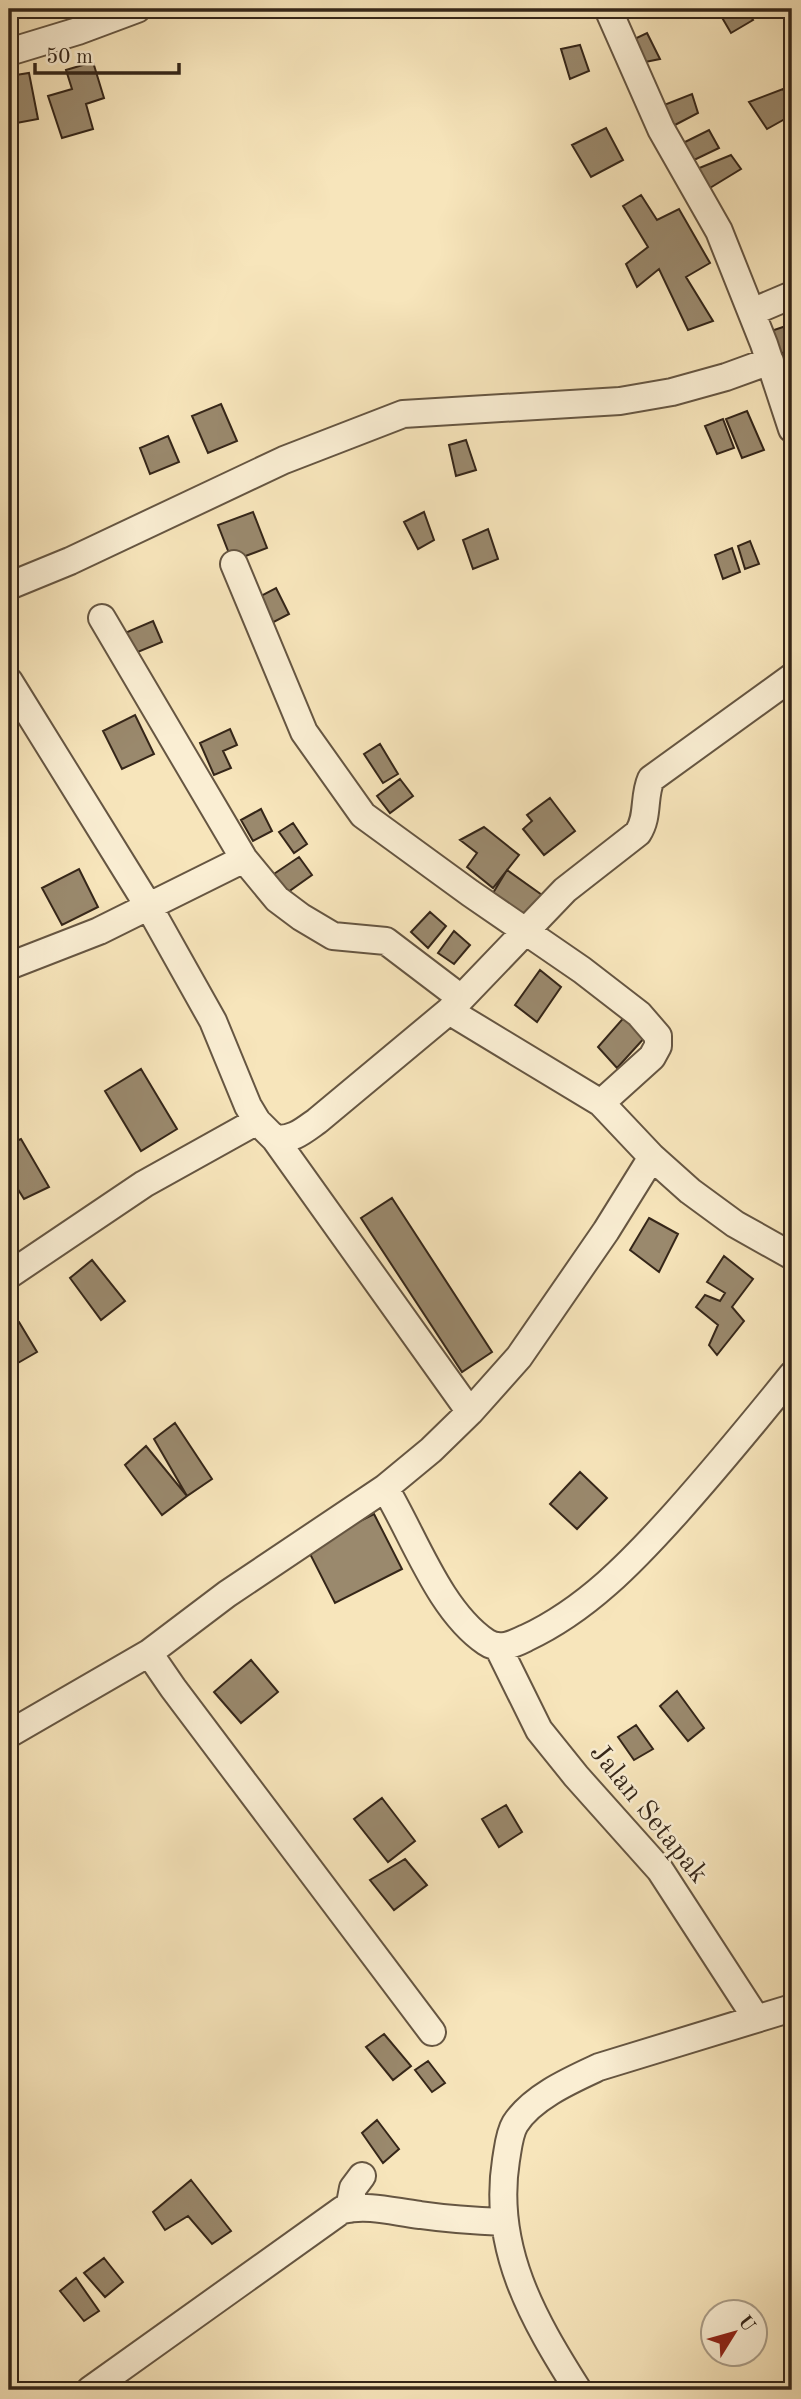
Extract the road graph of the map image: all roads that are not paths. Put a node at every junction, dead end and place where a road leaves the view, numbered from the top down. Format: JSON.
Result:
{"nodes":[{"id":1,"x":137,"y":9,"type":"edge"},
{"id":2,"x":608,"y":9,"type":"edge"},
{"id":3,"x":9,"y":52,"type":"edge"},
{"id":4,"x":792,"y":295,"type":"edge"},
{"id":5,"x":752,"y":312,"type":"junction"},
{"id":6,"x":769,"y":361,"type":"junction"},
{"id":7,"x":792,"y":429,"type":"edge"},
{"id":8,"x":234,"y":564,"type":"dead end"},
{"id":9,"x":9,"y":586,"type":"edge"},
{"id":10,"x":102,"y":618,"type":"dead end"},
{"id":11,"x":792,"y":677,"type":"edge"},
{"id":12,"x":9,"y":681,"type":"edge"},
{"id":13,"x":244,"y":859,"type":"junction"},
{"id":14,"x":149,"y":907,"type":"junction"},
{"id":15,"x":525,"y":930,"type":"junction"},
{"id":16,"x":9,"y":966,"type":"edge"},
{"id":17,"x":455,"y":1004,"type":"junction"},
{"id":18,"x":601,"y":1103,"type":"junction"},
{"id":19,"x":266,"y":1130,"type":"junction"},
{"id":20,"x":652,"y":1157,"type":"junction"},
{"id":21,"x":792,"y":1256,"type":"edge"},
{"id":22,"x":9,"y":1275,"type":"edge"},
{"id":23,"x":792,"y":1375,"type":"edge"},
{"id":24,"x":470,"y":1412,"type":"junction"},
{"id":25,"x":385,"y":1488,"type":"junction"},
{"id":26,"x":498,"y":1647,"type":"junction"},
{"id":27,"x":149,"y":1653,"type":"junction"},
{"id":28,"x":9,"y":1734,"type":"edge"},
{"id":29,"x":792,"y":2008,"type":"edge"},
{"id":30,"x":756,"y":2018,"type":"junction"},
{"id":31,"x":432,"y":2032,"type":"dead end"},
{"id":32,"x":362,"y":2176,"type":"dead end"},
{"id":33,"x":349,"y":2208,"type":"junction"},
{"id":34,"x":504,"y":2222,"type":"junction"},
{"id":35,"x":90,"y":2390,"type":"edge"},
{"id":36,"x":578,"y":2390,"type":"edge"}],
"edges":[{"from":1,"to":3,"type":"street"},
{"from":2,"to":5,"type":"street"},
{"from":4,"to":5,"type":"street"},
{"from":5,"to":6,"type":"street"},
{"from":6,"to":7,"type":"street"},
{"from":6,"to":9,"type":"street"},
{"from":8,"to":15,"type":"street"},
{"from":10,"to":13,"type":"street"},
{"from":11,"to":15,"type":"street"},
{"from":12,"to":14,"type":"street"},
{"from":13,"to":14,"type":"street"},
{"from":13,"to":17,"type":"street"},
{"from":14,"to":16,"type":"street"},
{"from":14,"to":19,"type":"street"},
{"from":15,"to":17,"type":"street"},
{"from":15,"to":18,"type":"street"},
{"from":17,"to":18,"type":"street"},
{"from":17,"to":19,"type":"street"},
{"from":18,"to":20,"type":"street"},
{"from":19,"to":22,"type":"street"},
{"from":19,"to":24,"type":"street"},
{"from":20,"to":21,"type":"street"},
{"from":20,"to":24,"type":"street"},
{"from":23,"to":26,"type":"street"},
{"from":24,"to":25,"type":"street"},
{"from":25,"to":26,"type":"street"},
{"from":25,"to":27,"type":"street"},
{"from":26,"to":30,"type":"street","name":"Jalan Setapak"},
{"from":27,"to":28,"type":"street"},
{"from":27,"to":31,"type":"street"},
{"from":29,"to":30,"type":"street"},
{"from":30,"to":34,"type":"street"},
{"from":32,"to":33,"type":"street"},
{"from":33,"to":34,"type":"street"},
{"from":33,"to":35,"type":"street"},
{"from":34,"to":36,"type":"street"}]}
